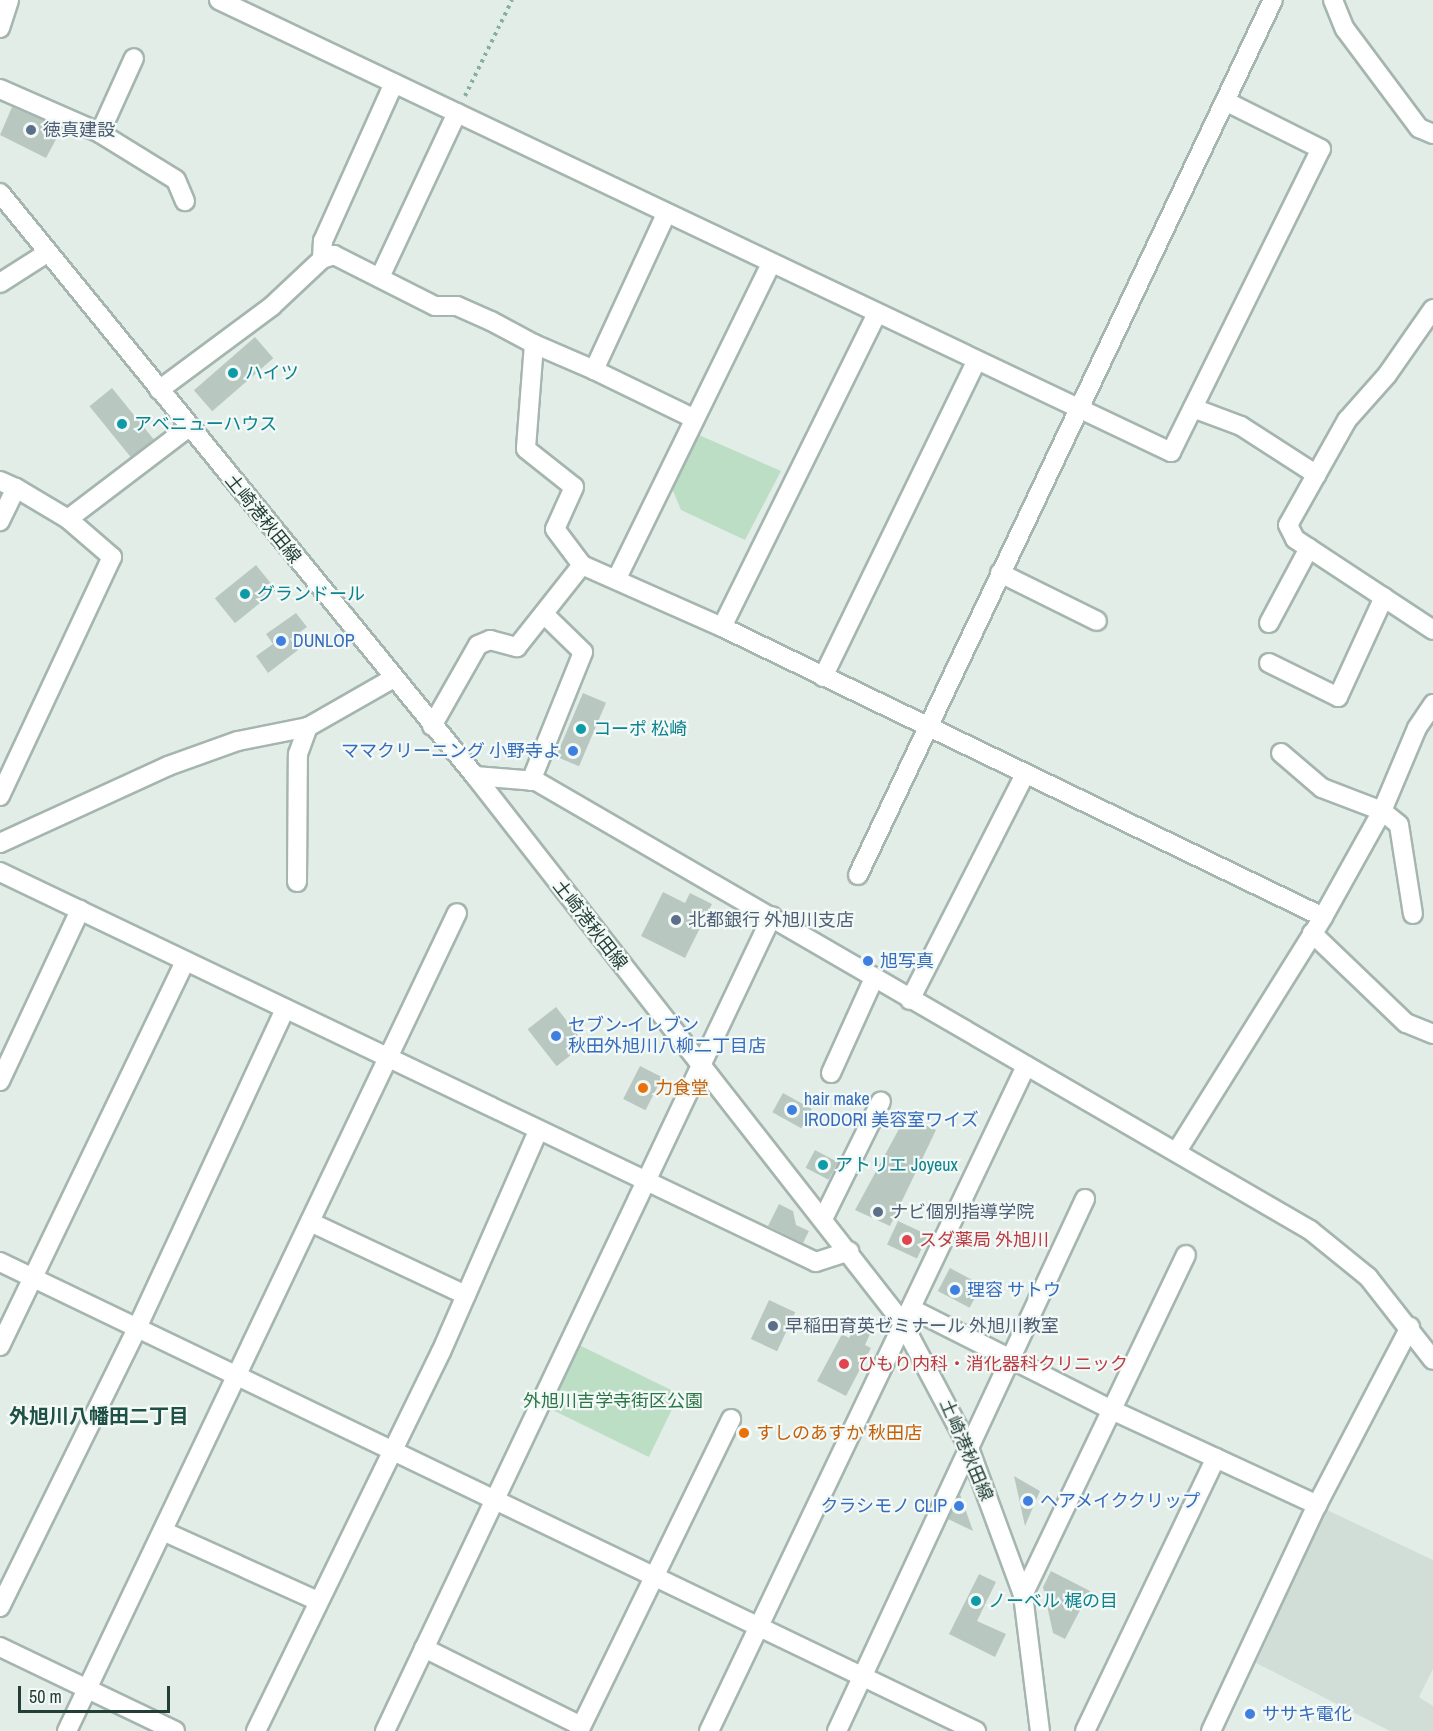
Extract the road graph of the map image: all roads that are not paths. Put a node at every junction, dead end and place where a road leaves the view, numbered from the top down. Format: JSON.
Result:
{"nodes":[{"id":1,"x":9,"y":0,"type":"edge"},
{"id":2,"x":219,"y":0,"type":"edge"},
{"id":3,"x":1273,"y":0,"type":"edge"},
{"id":4,"x":1334,"y":0,"type":"edge"},
{"id":5,"x":0,"y":28,"type":"edge"},
{"id":6,"x":134,"y":58,"type":"dead end"},
{"id":7,"x":394,"y":83,"type":"junction"},
{"id":8,"x":0,"y":89,"type":"edge"},
{"id":9,"x":1225,"y":101,"type":"junction"},
{"id":10,"x":456,"y":113,"type":"junction"},
{"id":11,"x":100,"y":133,"type":"junction"},
{"id":12,"x":1433,"y":134,"type":"edge"},
{"id":13,"x":0,"y":193,"type":"edge"},
{"id":14,"x":185,"y":201,"type":"dead end"},
{"id":15,"x":666,"y":214,"type":"junction"},
{"id":16,"x":47,"y":253,"type":"junction"},
{"id":17,"x":322,"y":259,"type":"junction"},
{"id":18,"x":771,"y":264,"type":"junction"},
{"id":19,"x":381,"y":275,"type":"junction"},
{"id":20,"x":0,"y":283,"type":"edge"},
{"id":21,"x":1433,"y":309,"type":"edge"},
{"id":22,"x":876,"y":315,"type":"junction"},
{"id":23,"x":534,"y":344,"type":"junction"},
{"id":24,"x":976,"y":362,"type":"junction"},
{"id":25,"x":594,"y":370,"type":"junction"},
{"id":26,"x":159,"y":390,"type":"junction"},
{"id":27,"x":1193,"y":408,"type":"junction"},
{"id":28,"x":1077,"y":410,"type":"junction"},
{"id":29,"x":695,"y":419,"type":"junction"},
{"id":30,"x":188,"y":428,"type":"junction"},
{"id":31,"x":1317,"y":475,"type":"junction"},
{"id":32,"x":8,"y":485,"type":"edge"},
{"id":33,"x":68,"y":519,"type":"junction"},
{"id":34,"x":0,"y":521,"type":"edge"},
{"id":35,"x":1309,"y":548,"type":"junction"},
{"id":36,"x":582,"y":565,"type":"junction"},
{"id":37,"x":1000,"y":573,"type":"junction"},
{"id":38,"x":616,"y":578,"type":"junction"},
{"id":39,"x":1384,"y":597,"type":"junction"},
{"id":40,"x":546,"y":616,"type":"junction"},
{"id":41,"x":1097,"y":621,"type":"dead end"},
{"id":42,"x":1269,"y":623,"type":"dead end"},
{"id":43,"x":722,"y":627,"type":"junction"},
{"id":44,"x":1433,"y":630,"type":"edge"},
{"id":45,"x":1269,"y":663,"type":"dead end"},
{"id":46,"x":823,"y":676,"type":"junction"},
{"id":47,"x":392,"y":680,"type":"junction"},
{"id":48,"x":1433,"y":704,"type":"edge"},
{"id":49,"x":432,"y":726,"type":"junction"},
{"id":50,"x":308,"y":727,"type":"junction"},
{"id":51,"x":927,"y":727,"type":"junction"},
{"id":52,"x":1281,"y":753,"type":"dead end"},
{"id":53,"x":1025,"y":774,"type":"junction"},
{"id":54,"x":475,"y":776,"type":"junction"},
{"id":55,"x":531,"y":781,"type":"junction"},
{"id":56,"x":0,"y":796,"type":"edge"},
{"id":57,"x":1382,"y":811,"type":"junction"},
{"id":58,"x":2,"y":838,"type":"edge"},
{"id":59,"x":0,"y":872,"type":"edge"},
{"id":60,"x":858,"y":875,"type":"dead end"},
{"id":61,"x":297,"y":882,"type":"dead end"},
{"id":62,"x":80,"y":910,"type":"junction"},
{"id":63,"x":458,"y":913,"type":"dead end"},
{"id":64,"x":1413,"y":914,"type":"dead end"},
{"id":65,"x":772,"y":916,"type":"junction"},
{"id":66,"x":1323,"y":917,"type":"junction"},
{"id":67,"x":1312,"y":933,"type":"junction"},
{"id":68,"x":184,"y":961,"type":"junction"},
{"id":69,"x":874,"y":978,"type":"junction"},
{"id":70,"x":910,"y":1000,"type":"junction"},
{"id":71,"x":285,"y":1010,"type":"junction"},
{"id":72,"x":1433,"y":1034,"type":"edge"},
{"id":73,"x":386,"y":1058,"type":"junction"},
{"id":74,"x":698,"y":1064,"type":"junction"},
{"id":75,"x":1026,"y":1066,"type":"junction"},
{"id":76,"x":831,"y":1073,"type":"dead end"},
{"id":77,"x":0,"y":1081,"type":"edge"},
{"id":78,"x":881,"y":1101,"type":"dead end"},
{"id":79,"x":537,"y":1131,"type":"junction"},
{"id":80,"x":1177,"y":1151,"type":"junction"},
{"id":81,"x":643,"y":1182,"type":"junction"},
{"id":82,"x":1085,"y":1199,"type":"dead end"},
{"id":83,"x":823,"y":1219,"type":"junction"},
{"id":84,"x":310,"y":1222,"type":"junction"},
{"id":85,"x":849,"y":1251,"type":"junction"},
{"id":86,"x":1186,"y":1255,"type":"dead end"},
{"id":87,"x":0,"y":1262,"type":"edge"},
{"id":88,"x":33,"y":1278,"type":"junction"},
{"id":89,"x":466,"y":1295,"type":"junction"},
{"id":90,"x":907,"y":1316,"type":"junction"},
{"id":91,"x":1410,"y":1327,"type":"junction"},
{"id":92,"x":137,"y":1328,"type":"junction"},
{"id":93,"x":0,"y":1346,"type":"edge"},
{"id":94,"x":1010,"y":1359,"type":"junction"},
{"id":95,"x":1433,"y":1360,"type":"edge"},
{"id":96,"x":238,"y":1377,"type":"junction"},
{"id":97,"x":1114,"y":1411,"type":"junction"},
{"id":98,"x":731,"y":1419,"type":"dead end"},
{"id":99,"x":969,"y":1448,"type":"junction"},
{"id":100,"x":392,"y":1450,"type":"junction"},
{"id":101,"x":1216,"y":1458,"type":"junction"},
{"id":102,"x":495,"y":1500,"type":"junction"},
{"id":103,"x":1317,"y":1505,"type":"junction"},
{"id":104,"x":165,"y":1532,"type":"junction"},
{"id":105,"x":656,"y":1577,"type":"junction"},
{"id":106,"x":1023,"y":1595,"type":"junction"},
{"id":107,"x":318,"y":1601,"type":"junction"},
{"id":108,"x":0,"y":1607,"type":"edge"},
{"id":109,"x":761,"y":1628,"type":"junction"},
{"id":110,"x":0,"y":1647,"type":"edge"},
{"id":111,"x":424,"y":1648,"type":"junction"},
{"id":112,"x":864,"y":1677,"type":"junction"},
{"id":113,"x":87,"y":1689,"type":"junction"},
{"id":114,"x":580,"y":1729,"type":"edge"},
{"id":115,"x":966,"y":1729,"type":"edge"},
{"id":116,"x":67,"y":1731,"type":"edge"},
{"id":117,"x":175,"y":1731,"type":"edge"},
{"id":118,"x":256,"y":1731,"type":"edge"},
{"id":119,"x":385,"y":1731,"type":"edge"},
{"id":120,"x":709,"y":1731,"type":"edge"},
{"id":121,"x":837,"y":1731,"type":"edge"},
{"id":122,"x":1040,"y":1731,"type":"edge"},
{"id":123,"x":1085,"y":1731,"type":"edge"},
{"id":124,"x":1211,"y":1731,"type":"edge"}],
"edges":[{"from":1,"to":5,"type":"street"},
{"from":2,"to":7,"type":"street"},
{"from":3,"to":9,"type":"street"},
{"from":4,"to":12,"type":"street"},
{"from":6,"to":11,"type":"street"},
{"from":7,"to":10,"type":"street"},
{"from":7,"to":17,"type":"street"},
{"from":8,"to":11,"type":"street"},
{"from":9,"to":27,"type":"street"},
{"from":9,"to":28,"type":"street"},
{"from":10,"to":15,"type":"street"},
{"from":10,"to":19,"type":"street"},
{"from":11,"to":14,"type":"street"},
{"from":13,"to":16,"type":"street","name":"土崎港秋田線"},
{"from":15,"to":18,"type":"street"},
{"from":15,"to":25,"type":"street"},
{"from":16,"to":20,"type":"street"},
{"from":16,"to":26,"type":"street","name":"土崎港秋田線"},
{"from":17,"to":19,"type":"street"},
{"from":17,"to":26,"type":"street"},
{"from":18,"to":22,"type":"street"},
{"from":18,"to":29,"type":"street"},
{"from":19,"to":23,"type":"street"},
{"from":21,"to":31,"type":"street"},
{"from":22,"to":24,"type":"street"},
{"from":22,"to":43,"type":"street"},
{"from":23,"to":25,"type":"street"},
{"from":23,"to":36,"type":"street"},
{"from":24,"to":28,"type":"street"},
{"from":24,"to":46,"type":"street"},
{"from":25,"to":29,"type":"street"},
{"from":26,"to":30,"type":"street","name":"土崎港秋田線"},
{"from":27,"to":28,"type":"street"},
{"from":27,"to":31,"type":"street"},
{"from":28,"to":37,"type":"street"},
{"from":29,"to":38,"type":"street"},
{"from":30,"to":33,"type":"street"},
{"from":30,"to":47,"type":"street","name":"土崎港秋田線"},
{"from":31,"to":35,"type":"street"},
{"from":32,"to":33,"type":"street"},
{"from":32,"to":34,"type":"street"},
{"from":33,"to":56,"type":"street"},
{"from":35,"to":39,"type":"street"},
{"from":35,"to":42,"type":"street"},
{"from":36,"to":38,"type":"street"},
{"from":36,"to":40,"type":"street"},
{"from":37,"to":41,"type":"street"},
{"from":37,"to":51,"type":"street"},
{"from":38,"to":43,"type":"street"},
{"from":39,"to":44,"type":"street"},
{"from":39,"to":45,"type":"street"},
{"from":40,"to":49,"type":"street"},
{"from":40,"to":55,"type":"street"},
{"from":43,"to":46,"type":"street"},
{"from":46,"to":51,"type":"street"},
{"from":47,"to":49,"type":"street","name":"土崎港秋田線"},
{"from":47,"to":50,"type":"street"},
{"from":48,"to":57,"type":"street"},
{"from":49,"to":54,"type":"street","name":"土崎港秋田線"},
{"from":50,"to":58,"type":"street"},
{"from":50,"to":61,"type":"street"},
{"from":51,"to":53,"type":"street"},
{"from":51,"to":60,"type":"street"},
{"from":52,"to":57,"type":"street"},
{"from":53,"to":66,"type":"street"},
{"from":53,"to":70,"type":"street"},
{"from":54,"to":55,"type":"street"},
{"from":54,"to":74,"type":"street","name":"土崎港秋田線"},
{"from":55,"to":65,"type":"street"},
{"from":57,"to":64,"type":"street"},
{"from":57,"to":66,"type":"street"},
{"from":59,"to":62,"type":"street"},
{"from":62,"to":68,"type":"street"},
{"from":62,"to":77,"type":"street"},
{"from":63,"to":73,"type":"street"},
{"from":65,"to":69,"type":"street"},
{"from":65,"to":74,"type":"street"},
{"from":66,"to":67,"type":"street"},
{"from":67,"to":72,"type":"street"},
{"from":67,"to":80,"type":"street"},
{"from":68,"to":71,"type":"street"},
{"from":68,"to":88,"type":"street"},
{"from":69,"to":70,"type":"street"},
{"from":69,"to":76,"type":"street"},
{"from":70,"to":75,"type":"street"},
{"from":71,"to":73,"type":"street"},
{"from":71,"to":92,"type":"street"},
{"from":73,"to":79,"type":"street"},
{"from":73,"to":84,"type":"street"},
{"from":74,"to":81,"type":"street"},
{"from":74,"to":83,"type":"street","name":"土崎港秋田線"},
{"from":75,"to":80,"type":"street"},
{"from":75,"to":90,"type":"street"},
{"from":78,"to":83,"type":"street"},
{"from":79,"to":81,"type":"street"},
{"from":79,"to":89,"type":"street"},
{"from":80,"to":91,"type":"street"},
{"from":81,"to":85,"type":"street"},
{"from":81,"to":102,"type":"street"},
{"from":82,"to":94,"type":"street"},
{"from":83,"to":85,"type":"street","name":"土崎港秋田線"},
{"from":84,"to":89,"type":"street"},
{"from":84,"to":96,"type":"street"},
{"from":85,"to":90,"type":"street","name":"土崎港秋田線"},
{"from":86,"to":97,"type":"street"},
{"from":87,"to":88,"type":"street"},
{"from":88,"to":92,"type":"street"},
{"from":88,"to":93,"type":"street"},
{"from":89,"to":100,"type":"street"},
{"from":90,"to":94,"type":"street"},
{"from":90,"to":99,"type":"street","name":"土崎港秋田線"},
{"from":90,"to":109,"type":"street"},
{"from":91,"to":95,"type":"street"},
{"from":91,"to":103,"type":"street"},
{"from":92,"to":96,"type":"street"},
{"from":92,"to":108,"type":"street"},
{"from":94,"to":97,"type":"street"},
{"from":94,"to":99,"type":"street"},
{"from":96,"to":100,"type":"street"},
{"from":96,"to":104,"type":"street"},
{"from":97,"to":101,"type":"street"},
{"from":97,"to":106,"type":"street"},
{"from":98,"to":105,"type":"street"},
{"from":99,"to":106,"type":"street","name":"土崎港秋田線"},
{"from":99,"to":112,"type":"street"},
{"from":100,"to":102,"type":"street"},
{"from":100,"to":107,"type":"street"},
{"from":101,"to":103,"type":"street"},
{"from":101,"to":123,"type":"street"},
{"from":102,"to":105,"type":"street"},
{"from":102,"to":111,"type":"street"},
{"from":103,"to":124,"type":"street"},
{"from":104,"to":107,"type":"street"},
{"from":104,"to":113,"type":"street"},
{"from":105,"to":109,"type":"street"},
{"from":105,"to":114,"type":"street"},
{"from":106,"to":122,"type":"street","name":"土崎港秋田線"},
{"from":107,"to":118,"type":"street"},
{"from":109,"to":112,"type":"street"},
{"from":109,"to":120,"type":"street"},
{"from":110,"to":113,"type":"street"},
{"from":111,"to":114,"type":"street"},
{"from":111,"to":119,"type":"street"},
{"from":112,"to":115,"type":"street"},
{"from":112,"to":121,"type":"street"},
{"from":113,"to":116,"type":"street"},
{"from":113,"to":117,"type":"street"}]}
